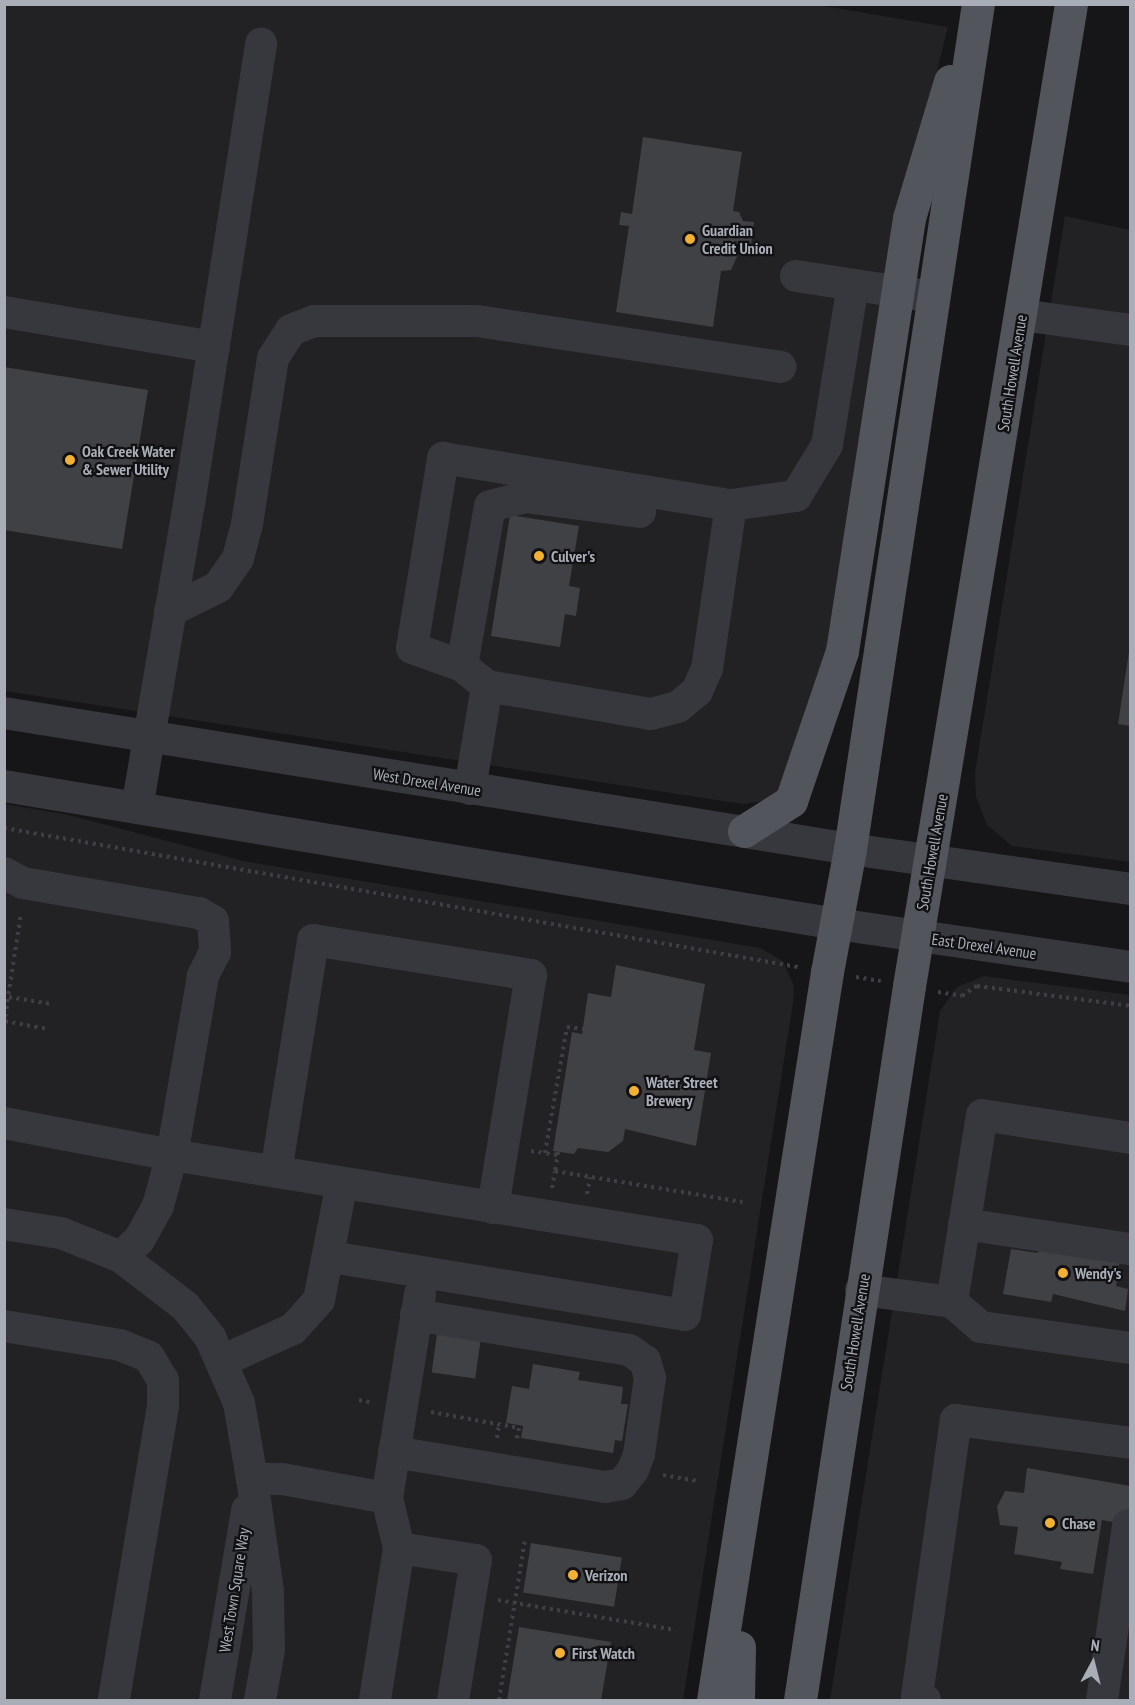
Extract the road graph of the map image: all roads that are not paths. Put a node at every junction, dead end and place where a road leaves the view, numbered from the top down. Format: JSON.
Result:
{"nodes":[{"id":1,"x":972,"y":4,"type":"edge"},
{"id":2,"x":978,"y":4,"type":"edge"},
{"id":3,"x":1071,"y":4,"type":"edge"},
{"id":4,"x":261,"y":44,"type":"dead end"},
{"id":5,"x":796,"y":276,"type":"dead end"},
{"id":6,"x":854,"y":285,"type":"junction"},
{"id":7,"x":899,"y":292,"type":"junction"},
{"id":8,"x":934,"y":297,"type":"junction"},
{"id":9,"x":4,"y":312,"type":"edge"},
{"id":10,"x":1021,"y":315,"type":"junction"},
{"id":11,"x":1131,"y":330,"type":"edge"},
{"id":12,"x":214,"y":347,"type":"junction"},
{"id":13,"x":781,"y":367,"type":"dead end"},
{"id":14,"x":731,"y":505,"type":"junction"},
{"id":15,"x":640,"y":512,"type":"dead end"},
{"id":16,"x":170,"y":611,"type":"junction"},
{"id":17,"x":462,"y":666,"type":"junction"},
{"id":18,"x":487,"y":686,"type":"junction"},
{"id":19,"x":4,"y":713,"type":"edge"},
{"id":20,"x":148,"y":737,"type":"junction"},
{"id":21,"x":4,"y":786,"type":"edge"},
{"id":22,"x":470,"y":789,"type":"junction"},
{"id":23,"x":137,"y":808,"type":"junction"},
{"id":24,"x":744,"y":831,"type":"junction"},
{"id":25,"x":850,"y":849,"type":"junction"},
{"id":26,"x":931,"y":861,"type":"junction"},
{"id":27,"x":4,"y":873,"type":"edge"},
{"id":28,"x":1131,"y":889,"type":"edge"},
{"id":29,"x":837,"y":924,"type":"junction"},
{"id":30,"x":918,"y":936,"type":"junction"},
{"id":31,"x":1131,"y":967,"type":"edge"},
{"id":32,"x":4,"y":1123,"type":"edge"},
{"id":33,"x":1131,"y":1138,"type":"edge"},
{"id":34,"x":172,"y":1155,"type":"junction"},
{"id":35,"x":276,"y":1172,"type":"junction"},
{"id":36,"x":342,"y":1183,"type":"junction"},
{"id":37,"x":493,"y":1208,"type":"junction"},
{"id":38,"x":4,"y":1224,"type":"edge"},
{"id":39,"x":964,"y":1224,"type":"junction"},
{"id":40,"x":1131,"y":1249,"type":"edge"},
{"id":41,"x":121,"y":1257,"type":"junction"},
{"id":42,"x":330,"y":1257,"type":"junction"},
{"id":43,"x":423,"y":1272,"type":"junction"},
{"id":44,"x":861,"y":1290,"type":"junction"},
{"id":45,"x":952,"y":1302,"type":"junction"},
{"id":46,"x":416,"y":1315,"type":"junction"},
{"id":47,"x":1131,"y":1325,"type":"edge"},
{"id":48,"x":4,"y":1326,"type":"edge"},
{"id":49,"x":1131,"y":1348,"type":"edge"},
{"id":50,"x":222,"y":1361,"type":"junction"},
{"id":51,"x":1131,"y":1443,"type":"edge"},
{"id":52,"x":394,"y":1452,"type":"junction"},
{"id":53,"x":252,"y":1479,"type":"junction"},
{"id":54,"x":387,"y":1498,"type":"junction"},
{"id":55,"x":1128,"y":1525,"type":"dead end"},
{"id":56,"x":741,"y":1534,"type":"junction"},
{"id":57,"x":399,"y":1548,"type":"junction"},
{"id":58,"x":114,"y":1701,"type":"edge"},
{"id":59,"x":215,"y":1701,"type":"edge"},
{"id":60,"x":260,"y":1701,"type":"edge"},
{"id":61,"x":375,"y":1701,"type":"edge"},
{"id":62,"x":453,"y":1701,"type":"edge"},
{"id":63,"x":713,"y":1701,"type":"edge"},
{"id":64,"x":738,"y":1701,"type":"edge"},
{"id":65,"x":800,"y":1701,"type":"edge"},
{"id":66,"x":925,"y":1701,"type":"edge"},
{"id":67,"x":1102,"y":1701,"type":"edge"}],
"edges":[{"from":1,"to":7,"type":"main road"},
{"from":2,"to":8,"type":"main road"},
{"from":3,"to":10,"type":"main road","name":"South Howell Avenue"},
{"from":4,"to":12,"type":"street"},
{"from":5,"to":6,"type":"street"},
{"from":6,"to":7,"type":"street"},
{"from":6,"to":14,"type":"street"},
{"from":7,"to":8,"type":"street"},
{"from":7,"to":24,"type":"main road"},
{"from":8,"to":25,"type":"main road"},
{"from":9,"to":12,"type":"street"},
{"from":10,"to":11,"type":"street"},
{"from":10,"to":26,"type":"main road","name":"South Howell Avenue"},
{"from":12,"to":16,"type":"street"},
{"from":13,"to":16,"type":"street"},
{"from":14,"to":17,"type":"street"},
{"from":14,"to":18,"type":"street"},
{"from":15,"to":17,"type":"street"},
{"from":16,"to":20,"type":"street"},
{"from":17,"to":18,"type":"street"},
{"from":18,"to":22,"type":"street"},
{"from":19,"to":20,"type":"street","name":"West Drexel Avenue"},
{"from":20,"to":22,"type":"street","name":"West Drexel Avenue"},
{"from":20,"to":23,"type":"street"},
{"from":21,"to":23,"type":"street"},
{"from":22,"to":24,"type":"street","name":"West Drexel Avenue"},
{"from":23,"to":29,"type":"street"},
{"from":24,"to":25,"type":"street","name":"West Drexel Avenue"},
{"from":25,"to":26,"type":"street"},
{"from":25,"to":29,"type":"main road"},
{"from":26,"to":28,"type":"street"},
{"from":26,"to":30,"type":"main road","name":"South Howell Avenue"},
{"from":27,"to":34,"type":"street"},
{"from":29,"to":30,"type":"street","name":"East Drexel Avenue"},
{"from":29,"to":56,"type":"main road"},
{"from":30,"to":31,"type":"street","name":"East Drexel Avenue"},
{"from":30,"to":44,"type":"main road","name":"South Howell Avenue"},
{"from":32,"to":34,"type":"street"},
{"from":33,"to":39,"type":"street"},
{"from":34,"to":35,"type":"street"},
{"from":34,"to":41,"type":"street"},
{"from":35,"to":36,"type":"street"},
{"from":35,"to":37,"type":"street"},
{"from":36,"to":37,"type":"street"},
{"from":36,"to":42,"type":"street"},
{"from":37,"to":43,"type":"street"},
{"from":38,"to":41,"type":"street","name":"West Town Square Way"},
{"from":39,"to":40,"type":"street"},
{"from":39,"to":45,"type":"street"},
{"from":41,"to":50,"type":"street","name":"West Town Square Way"},
{"from":42,"to":43,"type":"street"},
{"from":42,"to":50,"type":"street"},
{"from":43,"to":46,"type":"street"},
{"from":44,"to":45,"type":"street"},
{"from":44,"to":65,"type":"main road","name":"South Howell Avenue"},
{"from":45,"to":47,"type":"street"},
{"from":45,"to":49,"type":"street"},
{"from":46,"to":52,"type":"street"},
{"from":46,"to":52,"type":"street"},
{"from":48,"to":58,"type":"street"},
{"from":50,"to":53,"type":"street","name":"West Town Square Way"},
{"from":51,"to":66,"type":"street"},
{"from":52,"to":54,"type":"street"},
{"from":53,"to":54,"type":"street"},
{"from":53,"to":59,"type":"street","name":"West Town Square Way"},
{"from":53,"to":60,"type":"street","name":"West Town Square Way"},
{"from":54,"to":57,"type":"street"},
{"from":55,"to":67,"type":"street"},
{"from":56,"to":63,"type":"main road"},
{"from":56,"to":64,"type":"main road"},
{"from":57,"to":61,"type":"street"},
{"from":57,"to":62,"type":"street"}]}
